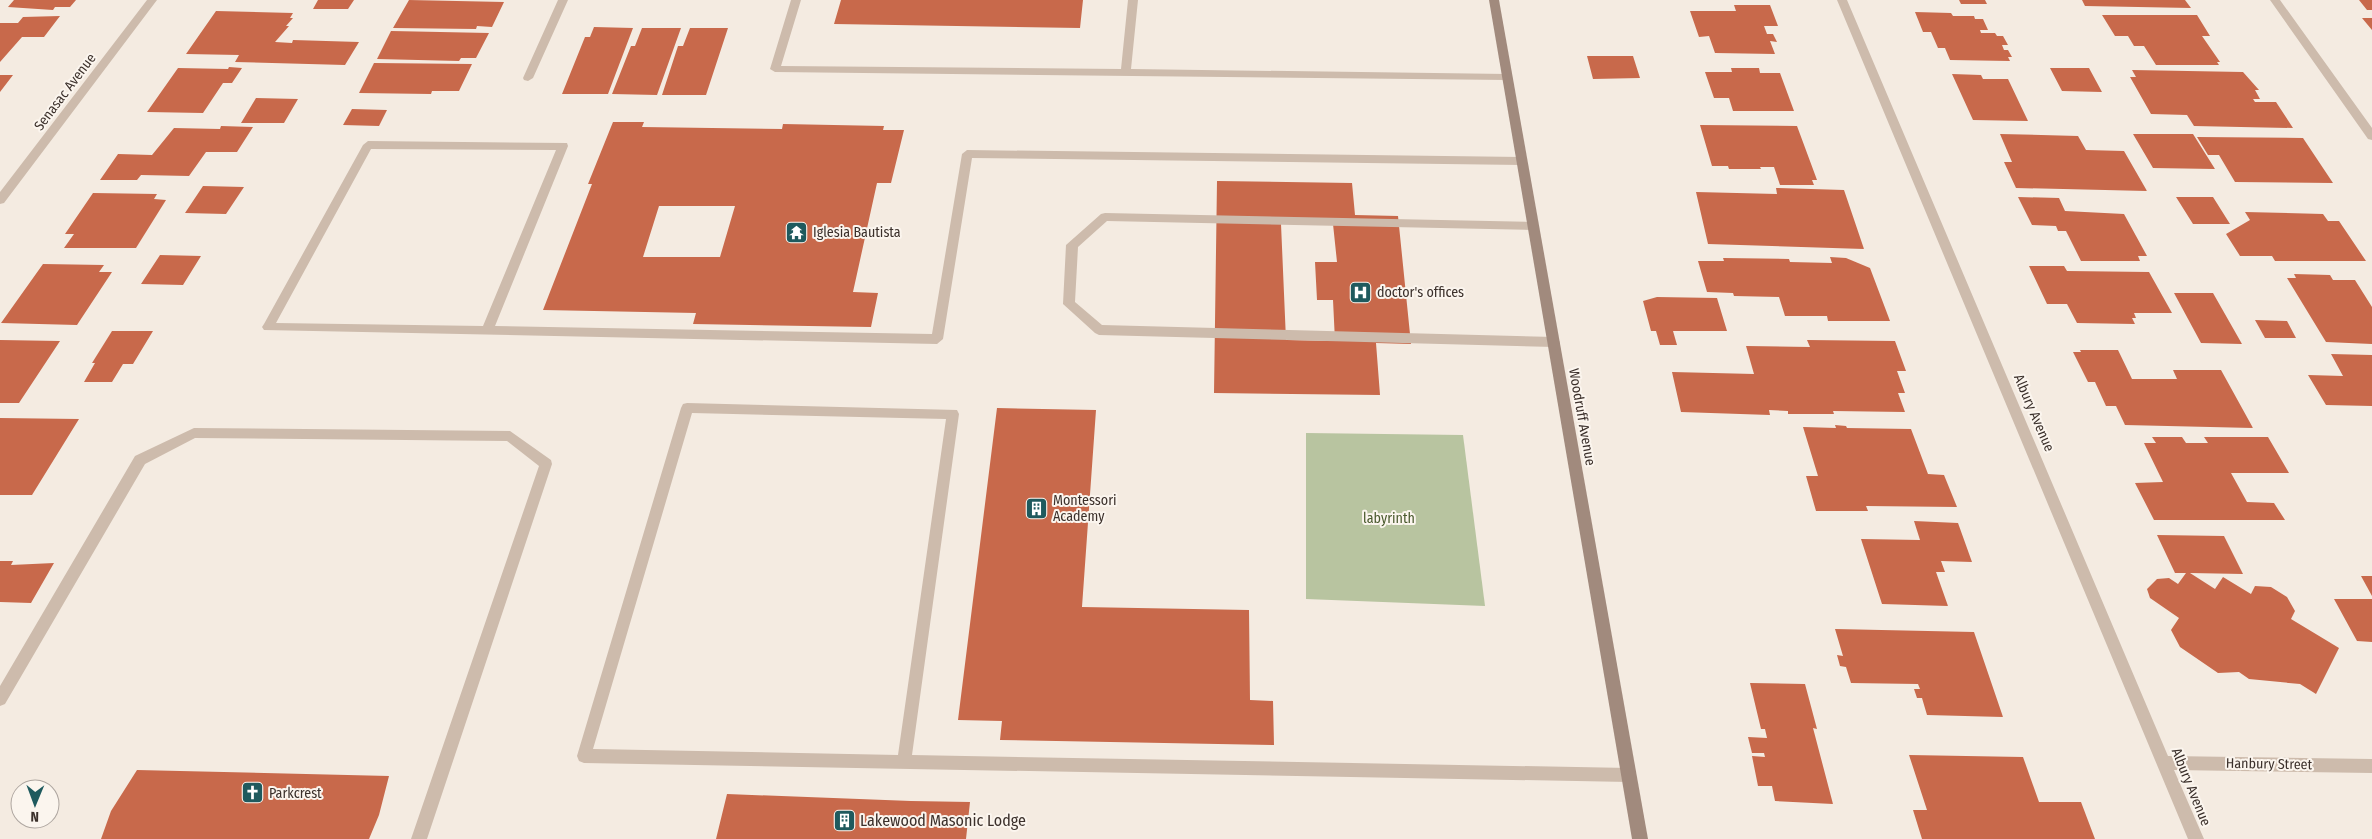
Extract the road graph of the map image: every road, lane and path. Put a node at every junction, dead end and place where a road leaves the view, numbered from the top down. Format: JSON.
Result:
{"nodes":[{"id":1,"x":152,"y":0,"type":"edge"},
{"id":2,"x":563,"y":0,"type":"edge"},
{"id":3,"x":796,"y":0,"type":"edge"},
{"id":4,"x":1133,"y":0,"type":"edge"},
{"id":5,"x":1494,"y":0,"type":"edge"},
{"id":6,"x":1842,"y":0,"type":"edge"},
{"id":7,"x":2275,"y":0,"type":"edge"},
{"id":8,"x":1126,"y":73,"type":"junction"},
{"id":9,"x":1507,"y":76,"type":"junction"},
{"id":10,"x":528,"y":78,"type":"dead end"},
{"id":11,"x":2372,"y":136,"type":"edge"},
{"id":12,"x":1522,"y":161,"type":"junction"},
{"id":13,"x":0,"y":200,"type":"edge"},
{"id":14,"x":1533,"y":226,"type":"junction"},
{"id":15,"x":487,"y":331,"type":"junction"},
{"id":16,"x":1554,"y":342,"type":"junction"},
{"id":17,"x":4,"y":692,"type":"edge"},
{"id":18,"x":904,"y":762,"type":"junction"},
{"id":19,"x":2165,"y":763,"type":"junction"},
{"id":20,"x":2372,"y":766,"type":"edge"},
{"id":21,"x":1629,"y":775,"type":"junction"},
{"id":22,"x":419,"y":839,"type":"edge"},
{"id":23,"x":1640,"y":839,"type":"edge"},
{"id":24,"x":2196,"y":839,"type":"edge"}],
"edges":[{"from":1,"to":13,"type":"street","name":"Senasac Avenue"},
{"from":2,"to":10,"type":"street"},
{"from":3,"to":8,"type":"street"},
{"from":4,"to":8,"type":"street"},
{"from":5,"to":9,"type":"main road","name":"Woodruff Avenue"},
{"from":6,"to":19,"type":"street","name":"Albury Avenue"},
{"from":7,"to":11,"type":"street"},
{"from":8,"to":9,"type":"street"},
{"from":9,"to":12,"type":"main road","name":"Woodruff Avenue"},
{"from":12,"to":14,"type":"main road","name":"Woodruff Avenue"},
{"from":12,"to":15,"type":"street"},
{"from":14,"to":16,"type":"main road","name":"Woodruff Avenue"},
{"from":14,"to":16,"type":"street"},
{"from":15,"to":15,"type":"street"},
{"from":16,"to":21,"type":"main road","name":"Woodruff Avenue"},
{"from":17,"to":22,"type":"street"},
{"from":18,"to":18,"type":"street"},
{"from":18,"to":21,"type":"street"},
{"from":19,"to":20,"type":"street","name":"Hanbury Street"},
{"from":19,"to":24,"type":"street","name":"Albury Avenue"},
{"from":21,"to":23,"type":"main road","name":"Woodruff Avenue"}]}
